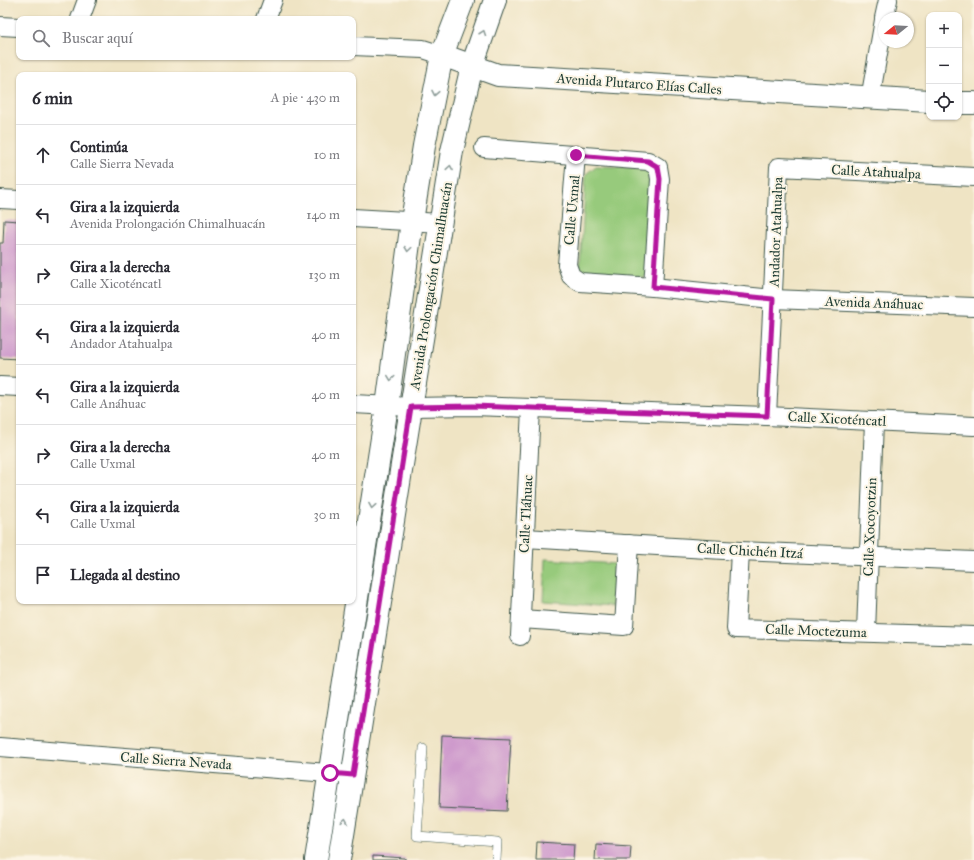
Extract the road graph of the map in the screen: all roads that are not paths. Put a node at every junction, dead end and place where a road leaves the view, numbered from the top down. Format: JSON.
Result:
{"nodes":[{"id":1,"x":87,"y":0,"type":"edge"},
{"id":2,"x":273,"y":0,"type":"edge"},
{"id":3,"x":463,"y":0,"type":"edge"},
{"id":4,"x":495,"y":0,"type":"edge"},
{"id":5,"x":888,"y":0,"type":"edge"},
{"id":6,"x":885,"y":12,"type":"edge"},
{"id":7,"x":81,"y":16,"type":"edge"},
{"id":8,"x":267,"y":16,"type":"edge"},
{"id":9,"x":0,"y":26,"type":"edge"},
{"id":10,"x":16,"y":27,"type":"edge"},
{"id":11,"x":356,"y":46,"type":"edge"},
{"id":12,"x":879,"y":48,"type":"edge"},
{"id":13,"x":442,"y":55,"type":"junction"},
{"id":14,"x":472,"y":66,"type":"junction"},
{"id":15,"x":870,"y":99,"type":"junction"},
{"id":16,"x":926,"y":101,"type":"edge"},
{"id":17,"x":962,"y":103,"type":"edge"},
{"id":18,"x":974,"y":103,"type":"edge"},
{"id":19,"x":484,"y":148,"type":"dead end"},
{"id":20,"x":576,"y":155,"type":"junction"},
{"id":21,"x":779,"y":167,"type":"joint"},
{"id":22,"x":974,"y":177,"type":"edge"},
{"id":23,"x":0,"y":200,"type":"edge"},
{"id":24,"x":16,"y":200,"type":"edge"},
{"id":25,"x":356,"y":218,"type":"edge"},
{"id":26,"x":412,"y":221,"type":"junction"},
{"id":27,"x":441,"y":223,"type":"junction"},
{"id":28,"x":567,"y":265,"type":"joint"},
{"id":29,"x":653,"y":287,"type":"junction"},
{"id":30,"x":773,"y":299,"type":"junction"},
{"id":31,"x":974,"y":307,"type":"edge"},
{"id":32,"x":0,"y":386,"type":"edge"},
{"id":33,"x":16,"y":387,"type":"edge"},
{"id":34,"x":356,"y":404,"type":"edge"},
{"id":35,"x":387,"y":406,"type":"junction"},
{"id":36,"x":411,"y":407,"type":"junction"},
{"id":37,"x":531,"y":409,"type":"junction"},
{"id":38,"x":767,"y":416,"type":"junction"},
{"id":39,"x":874,"y":421,"type":"junction"},
{"id":40,"x":974,"y":426,"type":"edge"},
{"id":41,"x":525,"y":538,"type":"junction"},
{"id":42,"x":629,"y":544,"type":"junction"},
{"id":43,"x":740,"y":551,"type":"junction"},
{"id":44,"x":869,"y":555,"type":"junction"},
{"id":45,"x":974,"y":561,"type":"edge"},
{"id":46,"x":866,"y":632,"type":"junction"},
{"id":47,"x":974,"y":636,"type":"edge"},
{"id":48,"x":0,"y":747,"type":"edge"},
{"id":49,"x":423,"y":748,"type":"dead end"},
{"id":50,"x":330,"y":773,"type":"junction"},
{"id":51,"x":353,"y":775,"type":"junction"},
{"id":52,"x":316,"y":860,"type":"edge"},
{"id":53,"x":339,"y":860,"type":"edge"},
{"id":54,"x":496,"y":860,"type":"edge"}],
"edges":[{"from":1,"to":7,"type":"street"},
{"from":2,"to":8,"type":"street"},
{"from":3,"to":13,"type":"street","name":"Avenida Prolongación Chimalhuacán"},
{"from":14,"to":4,"type":"street","name":"Avenida Prolongación Chimalhuacán","one_way":true},
{"from":5,"to":6,"type":"street"},
{"from":9,"to":10,"type":"street"},
{"from":11,"to":13,"type":"street","name":"Avenida Plutarco Elías Calles"},
{"from":12,"to":15,"type":"street"},
{"from":13,"to":14,"type":"street","name":"Avenida Plutarco Elías Calles"},
{"from":13,"to":26,"type":"street","name":"Avenida Prolongación Chimalhuacán","one_way":true},
{"from":14,"to":15,"type":"street","name":"Avenida Plutarco Elías Calles"},
{"from":27,"to":14,"type":"street","name":"Avenida Prolongación Chimalhuacán","one_way":true},
{"from":15,"to":16,"type":"street","name":"Avenida Plutarco Elías Calles"},
{"from":17,"to":18,"type":"street"},
{"from":19,"to":20,"type":"street","name":"Calle Uxmal"},
{"from":20,"to":28,"type":"street","name":"Calle Uxmal"},
{"from":20,"to":29,"type":"street","name":"Calle Uxmal"},
{"from":21,"to":22,"type":"street","name":"Calle Atahualpa"},
{"from":21,"to":30,"type":"street","name":"Andador Atahualpa"},
{"from":23,"to":24,"type":"street"},
{"from":25,"to":26,"type":"street"},
{"from":26,"to":27,"type":"street"},
{"from":26,"to":35,"type":"street","name":"Avenida Prolongación Chimalhuacán","one_way":true},
{"from":27,"to":36,"type":"street","name":"Avenida Prolongación Chimalhuacán"},
{"from":28,"to":29,"type":"street","name":"Avenida Anáhuac"},
{"from":29,"to":30,"type":"street","name":"Avenida Anáhuac"},
{"from":30,"to":31,"type":"street","name":"Avenida Anáhuac"},
{"from":30,"to":38,"type":"street","name":"Andador Atahualpa"},
{"from":32,"to":33,"type":"street"},
{"from":34,"to":35,"type":"street","name":"Calle Xicoténcatl"},
{"from":35,"to":36,"type":"street","name":"Calle Xicoténcatl"},
{"from":35,"to":50,"type":"street","name":"Avenida Prolongación Chimalhuacán","one_way":true},
{"from":36,"to":37,"type":"street","name":"Calle Xicoténcatl"},
{"from":36,"to":51,"type":"street","name":"Avenida Prolongación Chimalhuacán"},
{"from":37,"to":38,"type":"street","name":"Calle Xicoténcatl"},
{"from":37,"to":41,"type":"street","name":"Calle Tláhuac"},
{"from":38,"to":39,"type":"street","name":"Calle Xicoténcatl"},
{"from":39,"to":40,"type":"street","name":"Calle Xicoténcatl"},
{"from":39,"to":44,"type":"street","name":"Calle Xocoyotzin"},
{"from":41,"to":42,"type":"street","name":"Calle Chichén Itzá"},
{"from":41,"to":42,"type":"street","name":"Calle Tláhuac"},
{"from":42,"to":43,"type":"street","name":"Calle Chichén Itzá"},
{"from":43,"to":44,"type":"street","name":"Calle Chichén Itzá"},
{"from":43,"to":46,"type":"street","name":"Calle Moctezuma"},
{"from":44,"to":45,"type":"street","name":"Calle Chichén Itzá"},
{"from":44,"to":46,"type":"street","name":"Calle Xocoyotzin"},
{"from":46,"to":47,"type":"street","name":"Calle Moctezuma"},
{"from":48,"to":50,"type":"street","name":"Calle Sierra Nevada"},
{"from":49,"to":54,"type":"lane"},
{"from":50,"to":51,"type":"street","name":"Calle Sierra Nevada"},
{"from":50,"to":52,"type":"street","name":"Avenida Prolongación Chimalhuacán"},
{"from":53,"to":51,"type":"street","name":"Avenida Prolongación Chimalhuacán","one_way":true}]}
